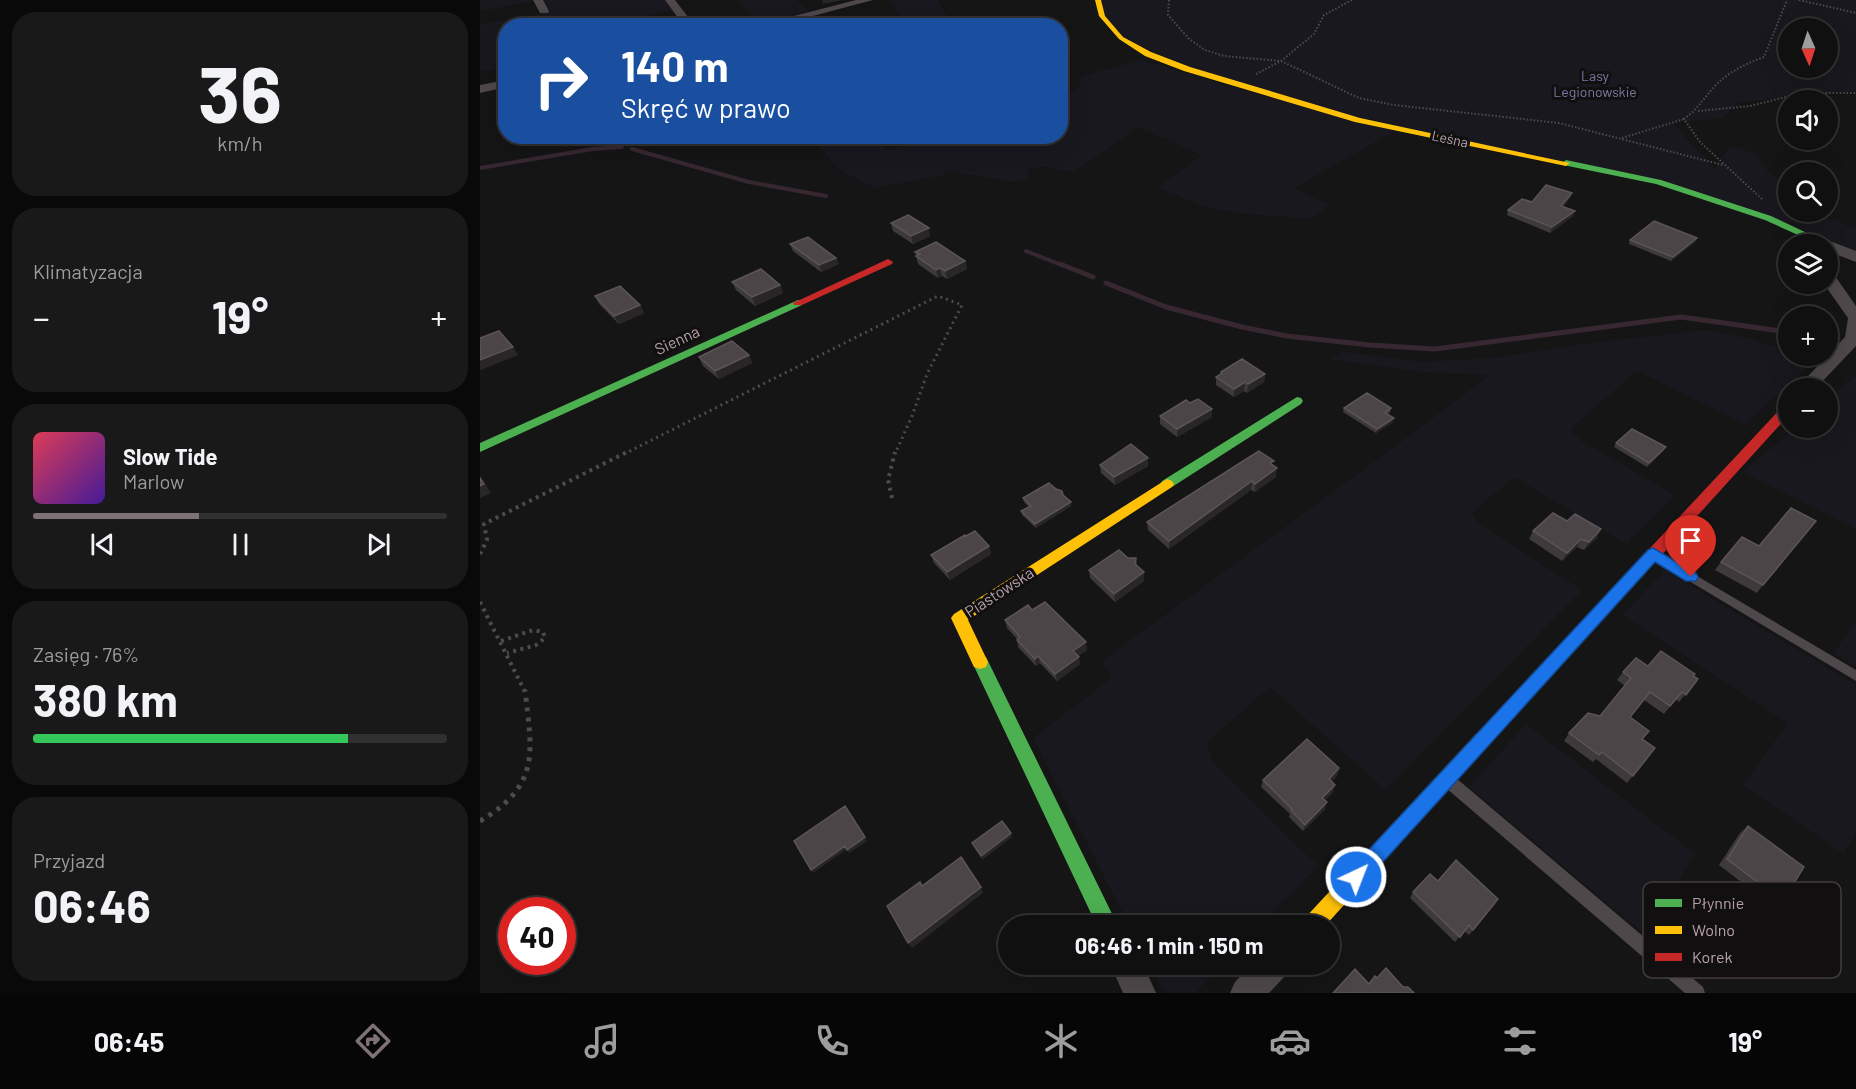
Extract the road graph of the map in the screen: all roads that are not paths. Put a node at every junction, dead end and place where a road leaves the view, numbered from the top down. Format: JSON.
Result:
{"nodes":[{"id":1,"x":538,"y":0,"type":"edge"},
{"id":2,"x":670,"y":0,"type":"edge"},
{"id":3,"x":868,"y":0,"type":"edge"},
{"id":4,"x":1098,"y":0,"type":"edge"},
{"id":5,"x":544,"y":11,"type":"dead end"},
{"id":6,"x":684,"y":18,"type":"edge"},
{"id":7,"x":784,"y":18,"type":"edge"},
{"id":8,"x":498,"y":86,"type":"edge"},
{"id":9,"x":480,"y":89,"type":"edge"},
{"id":10,"x":1793,"y":234,"type":"edge"},
{"id":11,"x":1838,"y":250,"type":"edge"},
{"id":12,"x":1856,"y":257,"type":"edge"},
{"id":13,"x":888,"y":262,"type":"dead end"},
{"id":14,"x":1838,"y":292,"type":"edge"},
{"id":15,"x":1856,"y":318,"type":"edge"},
{"id":16,"x":1816,"y":378,"type":"edge"},
{"id":17,"x":1297,"y":401,"type":"dead end"},
{"id":18,"x":1778,"y":419,"type":"edge"},
{"id":19,"x":480,"y":448,"type":"edge"},
{"id":20,"x":1653,"y":554,"type":"junction"},
{"id":21,"x":1856,"y":676,"type":"edge"},
{"id":22,"x":1447,"y":779,"type":"junction"},
{"id":23,"x":1103,"y":915,"type":"edge"},
{"id":24,"x":1321,"y":915,"type":"edge"},
{"id":25,"x":1643,"y":947,"type":"edge"},
{"id":26,"x":1131,"y":975,"type":"edge"},
{"id":27,"x":1264,"y":975,"type":"edge"},
{"id":28,"x":1679,"y":978,"type":"edge"},
{"id":29,"x":1140,"y":993,"type":"edge"},
{"id":30,"x":1246,"y":993,"type":"edge"},
{"id":31,"x":1697,"y":993,"type":"edge"}],
"edges":[{"from":1,"to":5,"type":"street"},
{"from":2,"to":6,"type":"street"},
{"from":3,"to":7,"type":"street"},
{"from":4,"to":10,"type":"street","name":"Leśna"},
{"from":8,"to":9,"type":"street"},
{"from":11,"to":12,"type":"street","name":"Leśna"},
{"from":13,"to":19,"type":"street","name":"Sienna"},
{"from":14,"to":15,"type":"street"},
{"from":15,"to":16,"type":"street"},
{"from":17,"to":23,"type":"street","name":"Piastowska"},
{"from":18,"to":20,"type":"street"},
{"from":20,"to":21,"type":"lane"},
{"from":20,"to":22,"type":"street"},
{"from":22,"to":24,"type":"street"},
{"from":22,"to":25,"type":"lane"},
{"from":26,"to":29,"type":"street"},
{"from":27,"to":30,"type":"street"},
{"from":28,"to":31,"type":"lane"}]}
